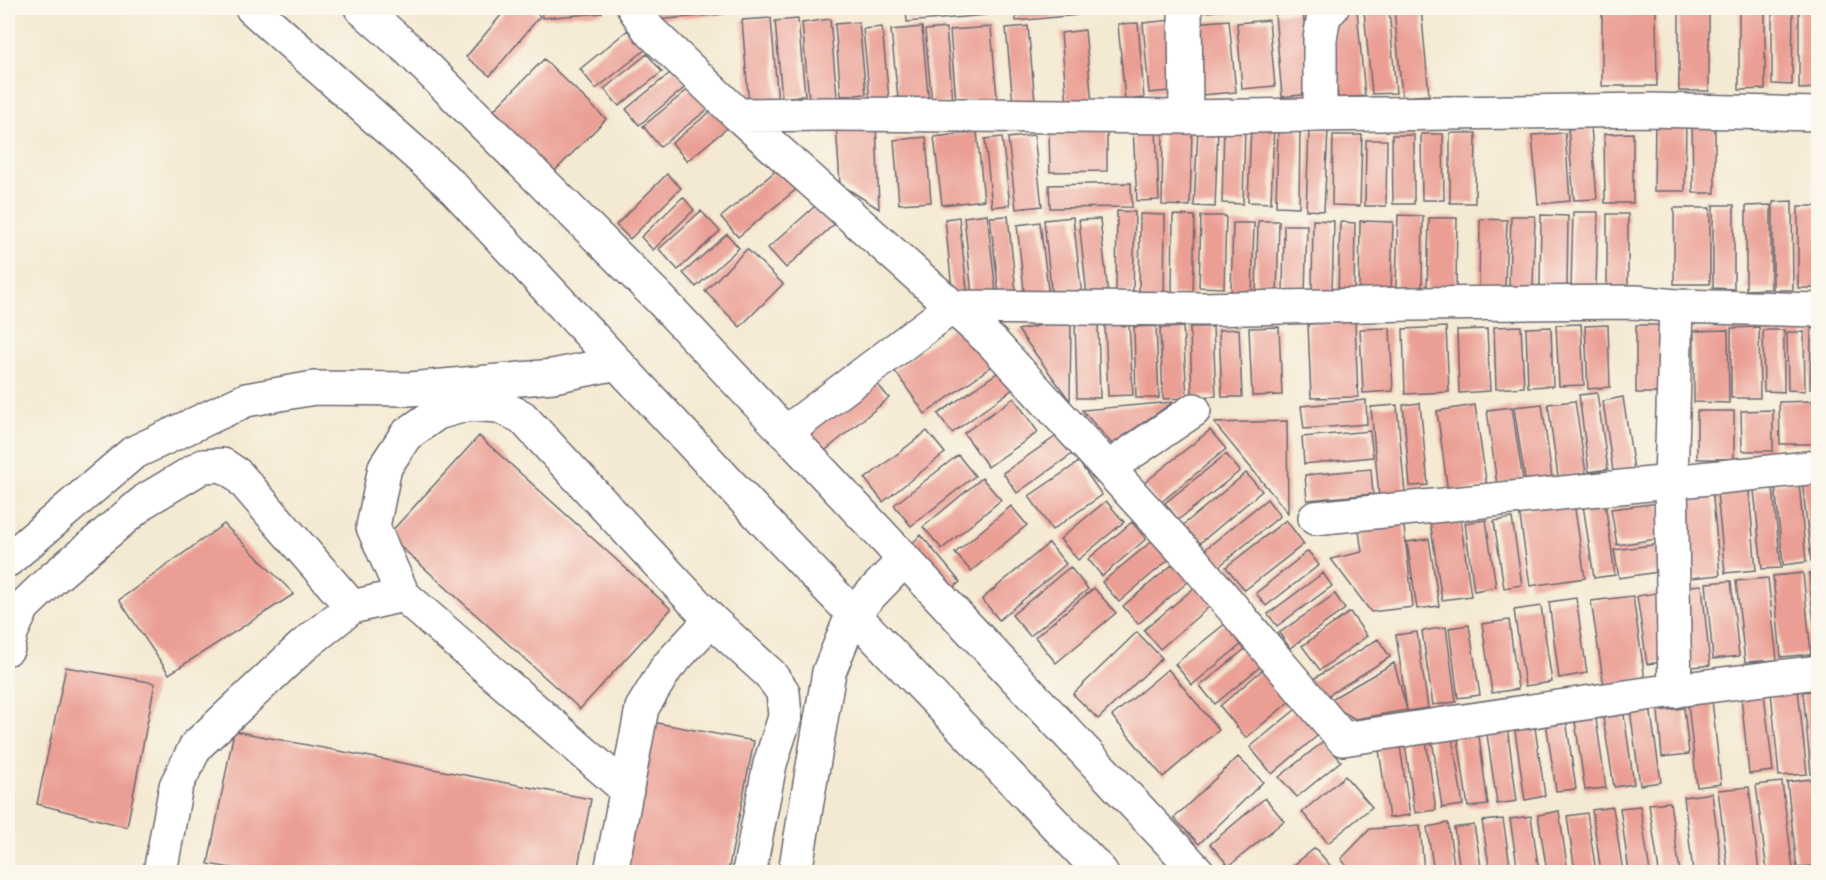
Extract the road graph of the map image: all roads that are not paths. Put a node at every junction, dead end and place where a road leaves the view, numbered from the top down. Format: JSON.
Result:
{"nodes":[{"id":1,"x":252,"y":8,"type":"edge"},
{"id":2,"x":361,"y":8,"type":"edge"},
{"id":3,"x":634,"y":8,"type":"edge"},
{"id":4,"x":1185,"y":8,"type":"edge"},
{"id":5,"x":1332,"y":8,"type":"edge"},
{"id":6,"x":1818,"y":114,"type":"edge"},
{"id":7,"x":738,"y":115,"type":"junction"},
{"id":8,"x":1320,"y":115,"type":"junction"},
{"id":9,"x":1186,"y":117,"type":"junction"},
{"id":10,"x":1676,"y":306,"type":"junction"},
{"id":11,"x":952,"y":307,"type":"junction"},
{"id":12,"x":1818,"y":310,"type":"edge"},
{"id":13,"x":617,"y":363,"type":"junction"},
{"id":14,"x":1194,"y":410,"type":"dead end"},
{"id":15,"x":785,"y":433,"type":"junction"},
{"id":16,"x":1818,"y":466,"type":"edge"},
{"id":17,"x":1108,"y":468,"type":"junction"},
{"id":18,"x":1671,"y":482,"type":"junction"},
{"id":19,"x":1315,"y":518,"type":"dead end"},
{"id":20,"x":8,"y":560,"type":"edge"},
{"id":21,"x":904,"y":560,"type":"junction"},
{"id":22,"x":403,"y":595,"type":"junction"},
{"id":23,"x":352,"y":607,"type":"junction"},
{"id":24,"x":853,"y":613,"type":"junction"},
{"id":25,"x":711,"y":620,"type":"junction"},
{"id":26,"x":8,"y":648,"type":"edge"},
{"id":27,"x":1818,"y":672,"type":"edge"},
{"id":28,"x":1675,"y":691,"type":"junction"},
{"id":29,"x":627,"y":790,"type":"junction"},
{"id":30,"x":160,"y":873,"type":"edge"},
{"id":31,"x":611,"y":873,"type":"edge"},
{"id":32,"x":749,"y":873,"type":"edge"},
{"id":33,"x":795,"y":873,"type":"edge"},
{"id":34,"x":1101,"y":873,"type":"edge"},
{"id":35,"x":1198,"y":873,"type":"edge"}],
"edges":[{"from":1,"to":13,"type":"street"},
{"from":2,"to":15,"type":"street"},
{"from":3,"to":7,"type":"street"},
{"from":4,"to":9,"type":"street"},
{"from":5,"to":8,"type":"street"},
{"from":6,"to":8,"type":"street"},
{"from":7,"to":9,"type":"street"},
{"from":7,"to":11,"type":"street"},
{"from":8,"to":9,"type":"street"},
{"from":10,"to":11,"type":"street"},
{"from":10,"to":12,"type":"street"},
{"from":10,"to":18,"type":"street"},
{"from":11,"to":15,"type":"street"},
{"from":11,"to":17,"type":"street"},
{"from":13,"to":20,"type":"street"},
{"from":13,"to":24,"type":"street"},
{"from":14,"to":17,"type":"street"},
{"from":15,"to":21,"type":"street"},
{"from":16,"to":18,"type":"street"},
{"from":17,"to":28,"type":"street"},
{"from":18,"to":19,"type":"street"},
{"from":18,"to":28,"type":"street"},
{"from":21,"to":24,"type":"street"},
{"from":21,"to":35,"type":"street"},
{"from":22,"to":23,"type":"street"},
{"from":22,"to":25,"type":"street"},
{"from":22,"to":29,"type":"street"},
{"from":23,"to":26,"type":"street"},
{"from":23,"to":30,"type":"street"},
{"from":24,"to":33,"type":"street"},
{"from":24,"to":34,"type":"street"},
{"from":25,"to":29,"type":"street"},
{"from":25,"to":32,"type":"street"},
{"from":27,"to":28,"type":"street"},
{"from":29,"to":31,"type":"street"}]}
